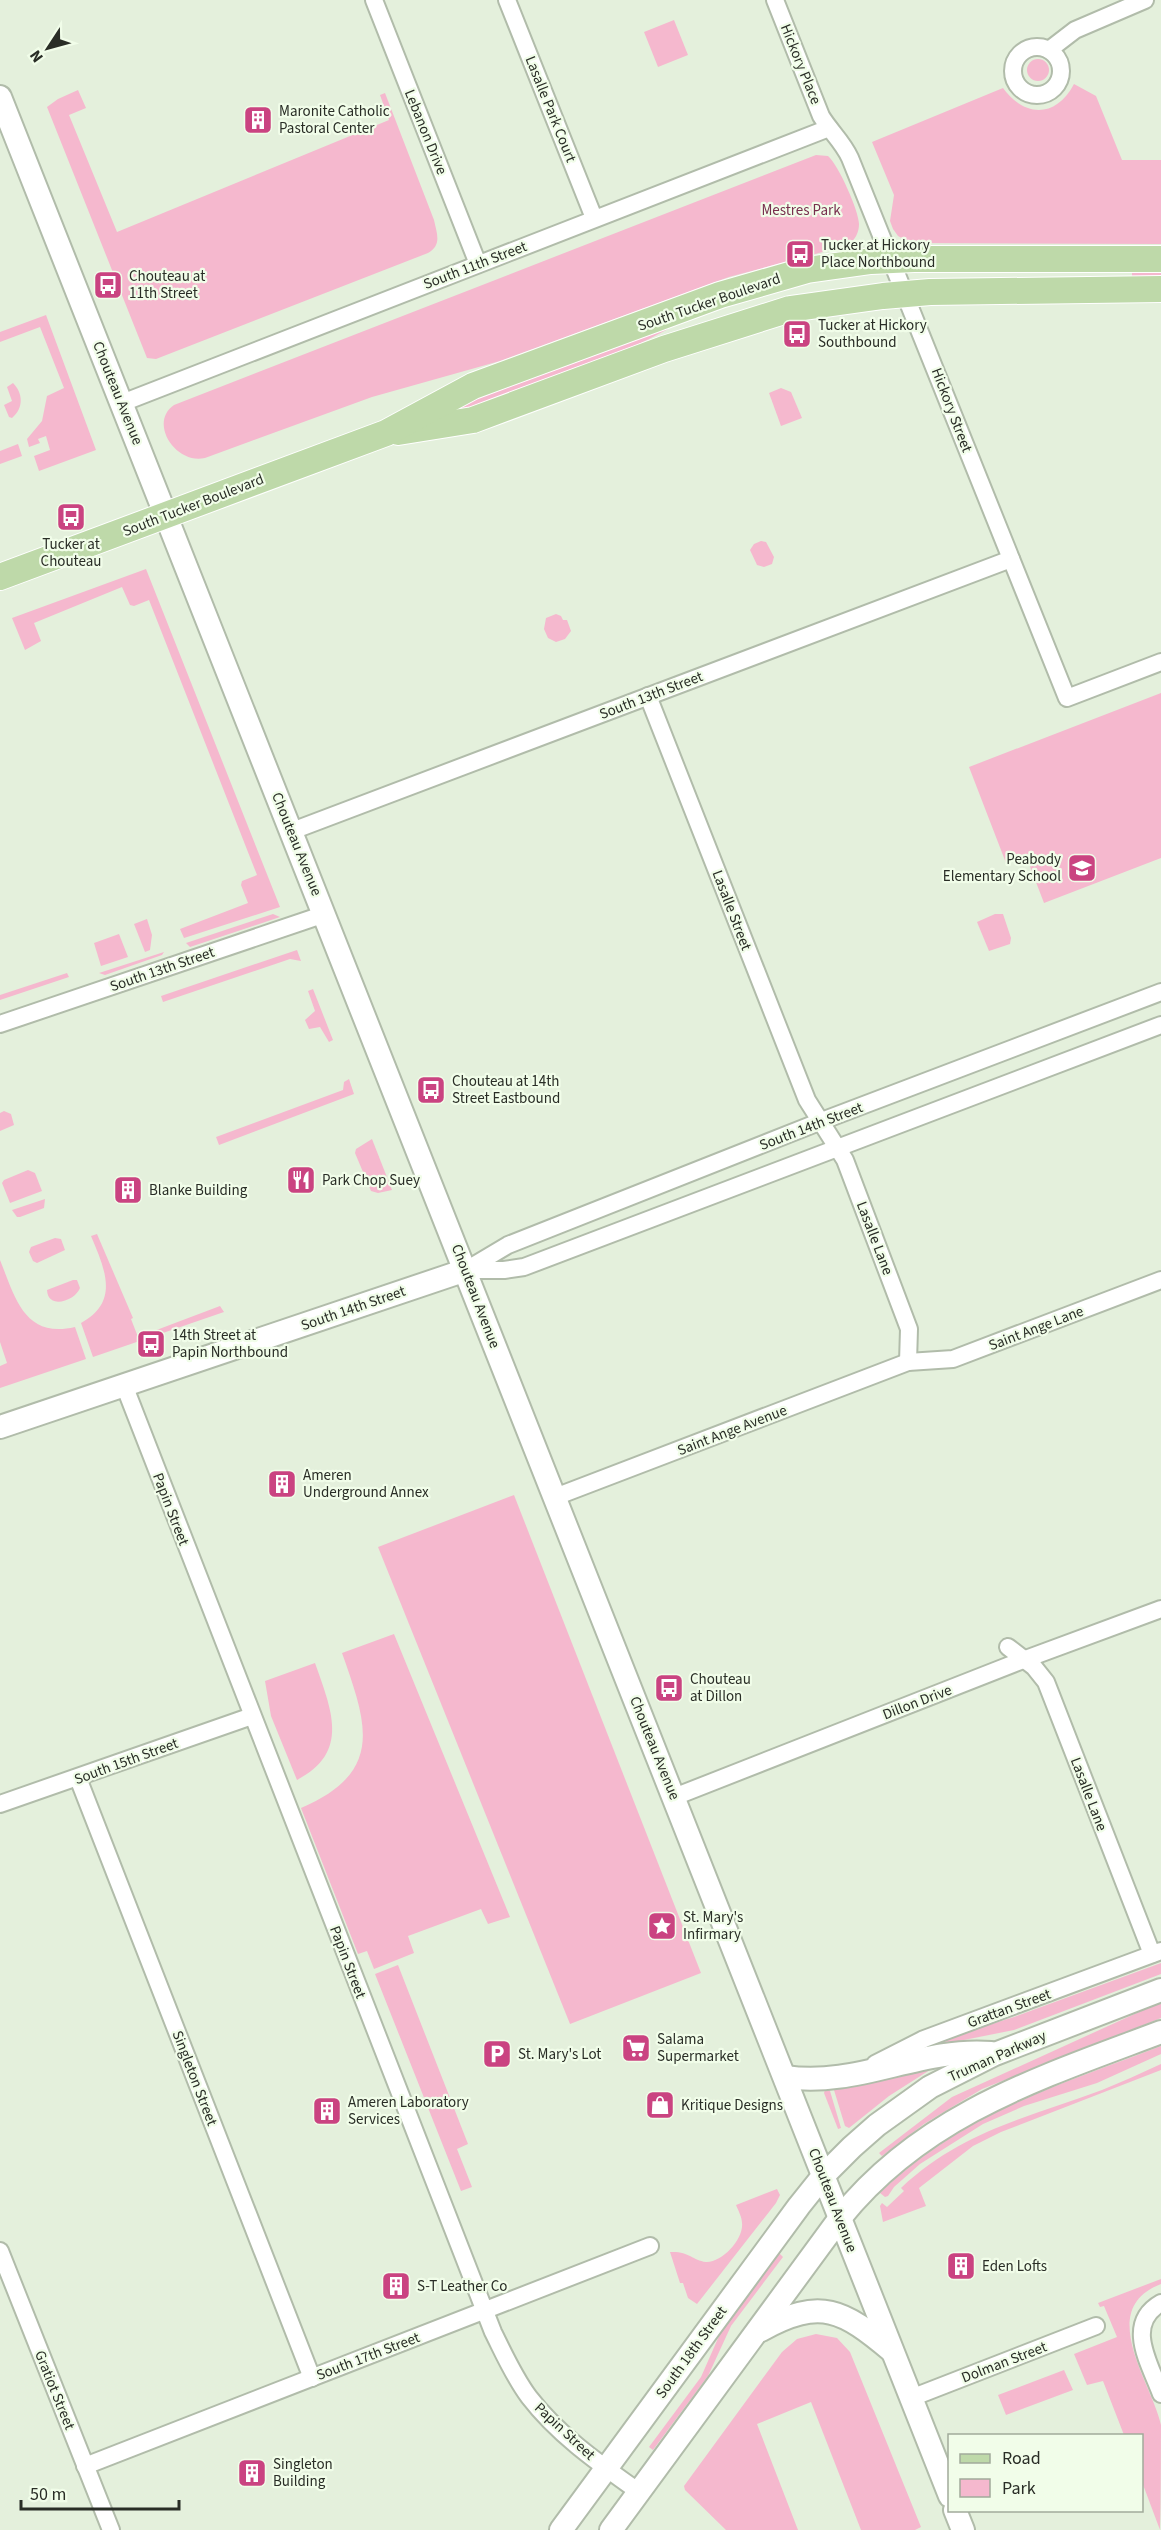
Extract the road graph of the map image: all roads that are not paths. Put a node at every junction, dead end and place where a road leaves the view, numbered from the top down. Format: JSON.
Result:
{"nodes":[{"id":1,"x":374,"y":0,"type":"edge"},
{"id":2,"x":507,"y":0,"type":"edge"},
{"id":3,"x":775,"y":0,"type":"edge"},
{"id":4,"x":1145,"y":0,"type":"edge"},
{"id":5,"x":1104,"y":8,"type":"edge"},
{"id":6,"x":1049,"y":50,"type":"dead end"},
{"id":7,"x":0,"y":97,"type":"edge"},
{"id":8,"x":828,"y":128,"type":"junction"},
{"id":9,"x":594,"y":218,"type":"junction"},
{"id":10,"x":1161,"y":259,"type":"edge"},
{"id":11,"x":891,"y":261,"type":"junction"},
{"id":12,"x":478,"y":264,"type":"junction"},
{"id":13,"x":1161,"y":289,"type":"edge"},
{"id":14,"x":905,"y":293,"type":"junction"},
{"id":15,"x":122,"y":403,"type":"junction"},
{"id":16,"x":386,"y":433,"type":"junction"},
{"id":17,"x":166,"y":514,"type":"junction"},
{"id":18,"x":1011,"y":559,"type":"junction"},
{"id":19,"x":0,"y":577,"type":"edge"},
{"id":20,"x":1161,"y":662,"type":"edge"},
{"id":21,"x":648,"y":696,"type":"junction"},
{"id":22,"x":292,"y":831,"type":"junction"},
{"id":23,"x":325,"y":914,"type":"junction"},
{"id":24,"x":1161,"y":992,"type":"edge"},
{"id":25,"x":0,"y":1024,"type":"edge"},
{"id":26,"x":1161,"y":1025,"type":"edge"},
{"id":27,"x":819,"y":1122,"type":"junction"},
{"id":28,"x":836,"y":1147,"type":"junction"},
{"id":29,"x":466,"y":1270,"type":"junction"},
{"id":30,"x":1161,"y":1280,"type":"edge"},
{"id":31,"x":908,"y":1362,"type":"junction"},
{"id":32,"x":124,"y":1385,"type":"junction"},
{"id":33,"x":0,"y":1427,"type":"edge"},
{"id":34,"x":555,"y":1497,"type":"junction"},
{"id":35,"x":1161,"y":1609,"type":"edge"},
{"id":36,"x":1008,"y":1647,"type":"dead end"},
{"id":37,"x":1023,"y":1660,"type":"junction"},
{"id":38,"x":252,"y":1716,"type":"junction"},
{"id":39,"x":78,"y":1778,"type":"junction"},
{"id":40,"x":674,"y":1797,"type":"junction"},
{"id":41,"x":0,"y":1804,"type":"edge"},
{"id":42,"x":1157,"y":1952,"type":"edge"},
{"id":43,"x":1161,"y":1990,"type":"edge"},
{"id":44,"x":1161,"y":2032,"type":"edge"},
{"id":45,"x":995,"y":2054,"type":"junction"},
{"id":46,"x":860,"y":2072,"type":"junction"},
{"id":47,"x":786,"y":2078,"type":"junction"},
{"id":48,"x":824,"y":2176,"type":"junction"},
{"id":49,"x":840,"y":2217,"type":"junction"},
{"id":50,"x":650,"y":2246,"type":"dead end"},
{"id":51,"x":0,"y":2251,"type":"edge"},
{"id":52,"x":1161,"y":2303,"type":"edge"},
{"id":53,"x":484,"y":2310,"type":"junction"},
{"id":54,"x":1096,"y":2326,"type":"dead end"},
{"id":55,"x":757,"y":2332,"type":"junction"},
{"id":56,"x":894,"y":2352,"type":"junction"},
{"id":57,"x":312,"y":2378,"type":"junction"},
{"id":58,"x":1161,"y":2394,"type":"edge"},
{"id":59,"x":911,"y":2398,"type":"junction"},
{"id":60,"x":85,"y":2466,"type":"junction"},
{"id":61,"x":606,"y":2468,"type":"junction"},
{"id":62,"x":948,"y":2491,"type":"edge"},
{"id":63,"x":639,"y":2492,"type":"junction"},
{"id":64,"x":955,"y":2512,"type":"edge"},
{"id":65,"x":111,"y":2530,"type":"edge"},
{"id":66,"x":561,"y":2530,"type":"edge"},
{"id":67,"x":611,"y":2530,"type":"edge"},
{"id":68,"x":963,"y":2530,"type":"edge"}],
"edges":[{"from":1,"to":12,"type":"street","name":"Lebanon Drive"},
{"from":2,"to":9,"type":"street","name":"Lasalle Park Court"},
{"from":3,"to":8,"type":"street","name":"Hickory Place"},
{"from":4,"to":5,"type":"street"},
{"from":5,"to":6,"type":"street"},
{"from":7,"to":15,"type":"main road","name":"Chouteau Avenue"},
{"from":8,"to":9,"type":"street","name":"South 11th Street"},
{"from":8,"to":11,"type":"street","name":"Hickory Street"},
{"from":9,"to":12,"type":"street","name":"South 11th Street"},
{"from":10,"to":11,"type":"main road","name":"South Tucker Boulevard"},
{"from":11,"to":14,"type":"street","name":"Hickory Street"},
{"from":11,"to":16,"type":"main road","name":"South Tucker Boulevard"},
{"from":12,"to":15,"type":"street","name":"South 11th Street"},
{"from":13,"to":14,"type":"main road","name":"South Tucker Boulevard"},
{"from":14,"to":16,"type":"main road","name":"South Tucker Boulevard"},
{"from":14,"to":18,"type":"street","name":"Hickory Street"},
{"from":15,"to":17,"type":"main road","name":"Chouteau Avenue"},
{"from":16,"to":17,"type":"main road","name":"South Tucker Boulevard"},
{"from":17,"to":19,"type":"main road","name":"South Tucker Boulevard"},
{"from":17,"to":22,"type":"main road","name":"Chouteau Avenue"},
{"from":18,"to":20,"type":"street","name":"Hickory Street"},
{"from":18,"to":21,"type":"street","name":"South 13th Street"},
{"from":21,"to":22,"type":"street","name":"South 13th Street"},
{"from":21,"to":27,"type":"street","name":"Lasalle Street"},
{"from":22,"to":23,"type":"main road","name":"Chouteau Avenue"},
{"from":23,"to":25,"type":"street","name":"South 13th Street"},
{"from":23,"to":29,"type":"main road","name":"Chouteau Avenue"},
{"from":24,"to":27,"type":"street","name":"South 14th Street"},
{"from":26,"to":28,"type":"street","name":"South 14th Street"},
{"from":27,"to":28,"type":"street","name":"Lasalle Lane"},
{"from":27,"to":29,"type":"street","name":"South 14th Street"},
{"from":28,"to":29,"type":"street","name":"South 14th Street"},
{"from":28,"to":31,"type":"street","name":"Lasalle Lane"},
{"from":29,"to":32,"type":"main road","name":"South 14th Street"},
{"from":29,"to":34,"type":"main road","name":"Chouteau Avenue"},
{"from":30,"to":31,"type":"street","name":"Saint Ange Lane"},
{"from":31,"to":34,"type":"street","name":"Saint Ange Avenue"},
{"from":32,"to":33,"type":"main road","name":"South 14th Street"},
{"from":32,"to":38,"type":"street","name":"Papin Street"},
{"from":34,"to":40,"type":"main road","name":"Chouteau Avenue"},
{"from":35,"to":37,"type":"street","name":"Dillon Drive"},
{"from":36,"to":37,"type":"street","name":"Lasalle Lane"},
{"from":37,"to":40,"type":"street","name":"Dillon Drive"},
{"from":37,"to":42,"type":"street","name":"Lasalle Lane"},
{"from":38,"to":39,"type":"street","name":"South 15th Street"},
{"from":38,"to":53,"type":"street","name":"Papin Street"},
{"from":39,"to":41,"type":"street","name":"South 15th Street"},
{"from":39,"to":57,"type":"street","name":"Singleton Street"},
{"from":40,"to":47,"type":"main road","name":"Chouteau Avenue"},
{"from":42,"to":46,"type":"street","name":"Grattan Street"},
{"from":43,"to":45,"type":"main road","name":"Truman Parkway"},
{"from":44,"to":49,"type":"main road"},
{"from":45,"to":46,"type":"main road"},
{"from":45,"to":48,"type":"main road","name":"Truman Parkway"},
{"from":46,"to":47,"type":"main road"},
{"from":47,"to":48,"type":"main road","name":"Chouteau Avenue"},
{"from":48,"to":49,"type":"main road","name":"Chouteau Avenue"},
{"from":48,"to":61,"type":"main road","name":"South 18th Street"},
{"from":49,"to":55,"type":"main road"},
{"from":49,"to":56,"type":"main road","name":"Chouteau Avenue"},
{"from":50,"to":53,"type":"street","name":"South 17th Street"},
{"from":51,"to":60,"type":"street","name":"Gratiot Street"},
{"from":52,"to":58,"type":"street"},
{"from":53,"to":57,"type":"street","name":"South 17th Street"},
{"from":53,"to":61,"type":"street","name":"Papin Street"},
{"from":54,"to":59,"type":"street","name":"Dolman Street"},
{"from":55,"to":56,"type":"main road"},
{"from":55,"to":63,"type":"main road"},
{"from":56,"to":59,"type":"main road","name":"Chouteau Avenue"},
{"from":57,"to":60,"type":"street","name":"South 17th Street"},
{"from":59,"to":62,"type":"main road","name":"Chouteau Avenue"},
{"from":60,"to":65,"type":"street","name":"Gratiot Street"},
{"from":61,"to":63,"type":"street","name":"Papin Street"},
{"from":61,"to":66,"type":"main road","name":"South 18th Street"},
{"from":63,"to":67,"type":"main road"},
{"from":64,"to":68,"type":"main road"}]}
